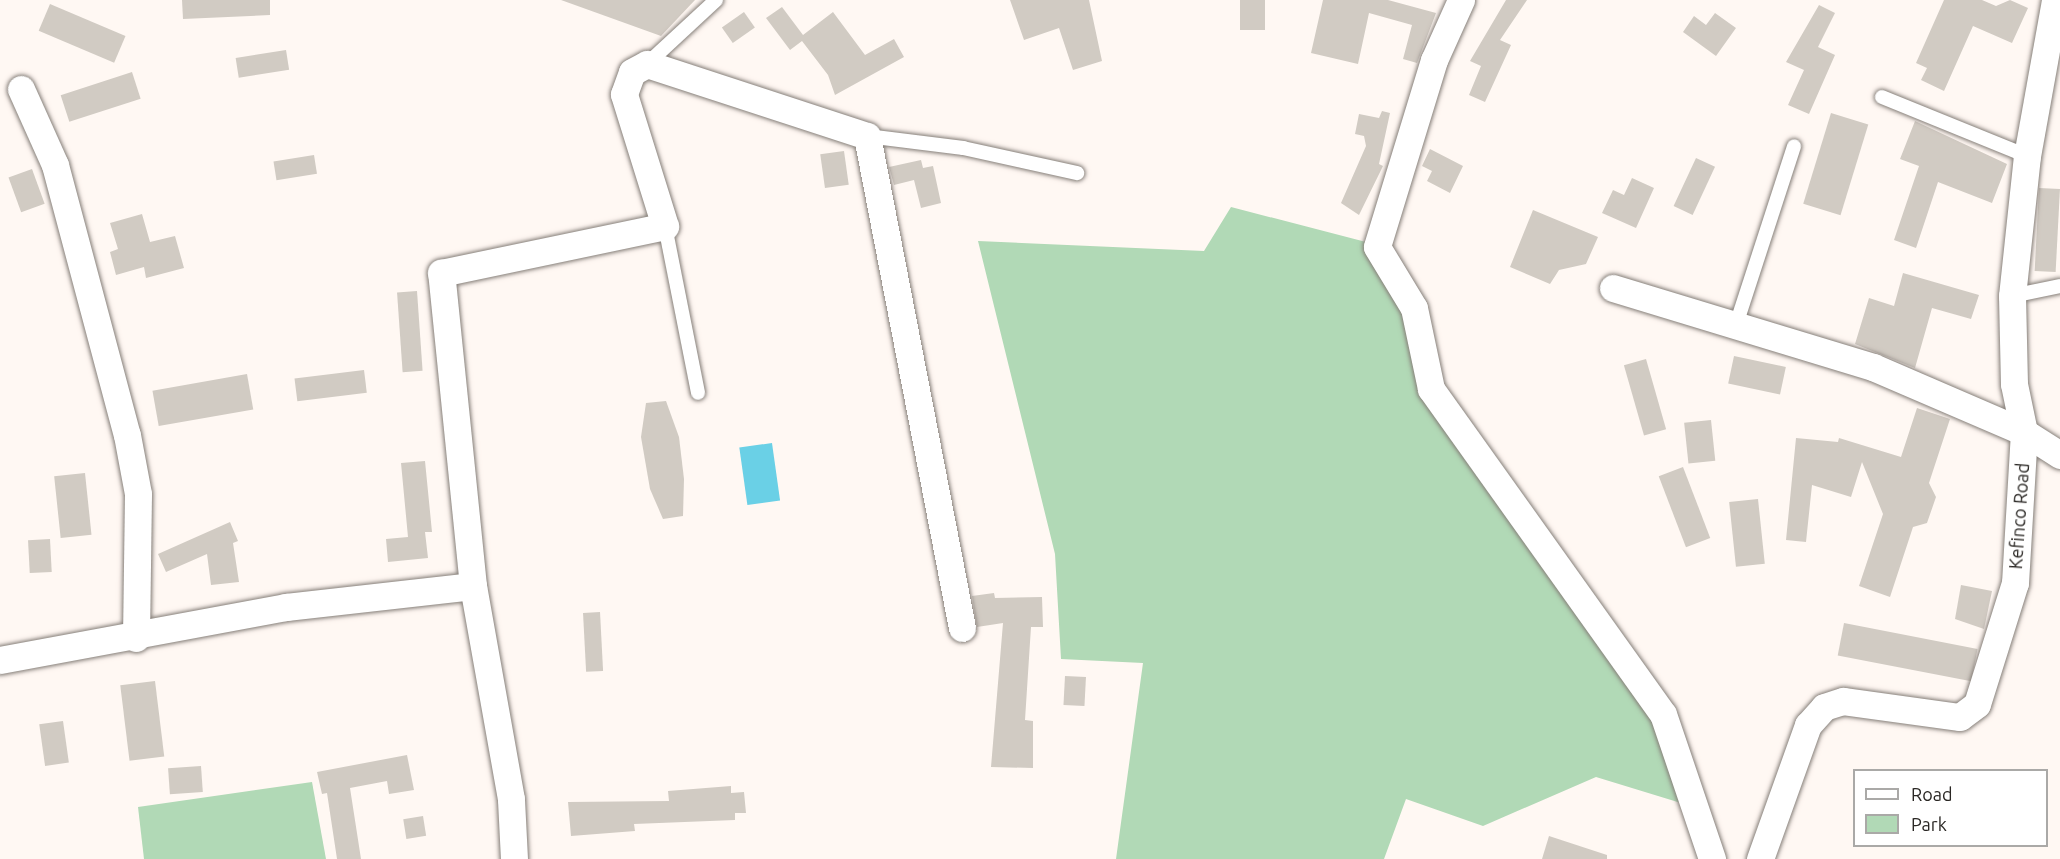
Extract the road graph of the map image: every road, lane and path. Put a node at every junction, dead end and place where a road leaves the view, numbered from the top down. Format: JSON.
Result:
{"nodes":[{"id":1,"x":716,"y":0,"type":"edge"},
{"id":2,"x":1461,"y":0,"type":"edge"},
{"id":3,"x":2055,"y":0,"type":"edge"},
{"id":4,"x":2051,"y":60,"type":"edge"},
{"id":5,"x":647,"y":64,"type":"junction"},
{"id":6,"x":21,"y":89,"type":"dead end"},
{"id":7,"x":1882,"y":97,"type":"dead end"},
{"id":8,"x":867,"y":136,"type":"junction"},
{"id":9,"x":1794,"y":146,"type":"dead end"},
{"id":10,"x":2027,"y":156,"type":"junction"},
{"id":11,"x":1077,"y":173,"type":"dead end"},
{"id":12,"x":665,"y":226,"type":"junction"},
{"id":13,"x":2060,"y":286,"type":"edge"},
{"id":14,"x":1613,"y":288,"type":"dead end"},
{"id":15,"x":2012,"y":296,"type":"junction"},
{"id":16,"x":1735,"y":328,"type":"junction"},
{"id":17,"x":698,"y":393,"type":"dead end"},
{"id":18,"x":2024,"y":432,"type":"junction"},
{"id":19,"x":2060,"y":455,"type":"edge"},
{"id":20,"x":473,"y":586,"type":"junction"},
{"id":21,"x":962,"y":628,"type":"dead end"},
{"id":22,"x":136,"y":638,"type":"junction"},
{"id":23,"x":0,"y":660,"type":"edge"},
{"id":24,"x":514,"y":859,"type":"edge"},
{"id":25,"x":1712,"y":859,"type":"edge"},
{"id":26,"x":1760,"y":859,"type":"edge"}],
"edges":[{"from":1,"to":5,"type":"lane"},
{"from":2,"to":25,"type":"street"},
{"from":3,"to":4,"type":"street","name":"Kefinco Road"},
{"from":4,"to":10,"type":"street","name":"Kefinco Road"},
{"from":5,"to":8,"type":"street"},
{"from":5,"to":12,"type":"street"},
{"from":6,"to":22,"type":"street"},
{"from":7,"to":10,"type":"lane"},
{"from":8,"to":11,"type":"lane"},
{"from":8,"to":21,"type":"street"},
{"from":9,"to":16,"type":"lane"},
{"from":10,"to":15,"type":"street","name":"Kefinco Road"},
{"from":12,"to":17,"type":"lane"},
{"from":12,"to":20,"type":"street"},
{"from":13,"to":15,"type":"lane"},
{"from":14,"to":16,"type":"street"},
{"from":15,"to":18,"type":"street","name":"Kefinco Road"},
{"from":16,"to":18,"type":"street"},
{"from":18,"to":19,"type":"street"},
{"from":18,"to":26,"type":"street","name":"Kefinco Road"},
{"from":20,"to":22,"type":"street"},
{"from":20,"to":24,"type":"street"},
{"from":22,"to":23,"type":"street"}]}
